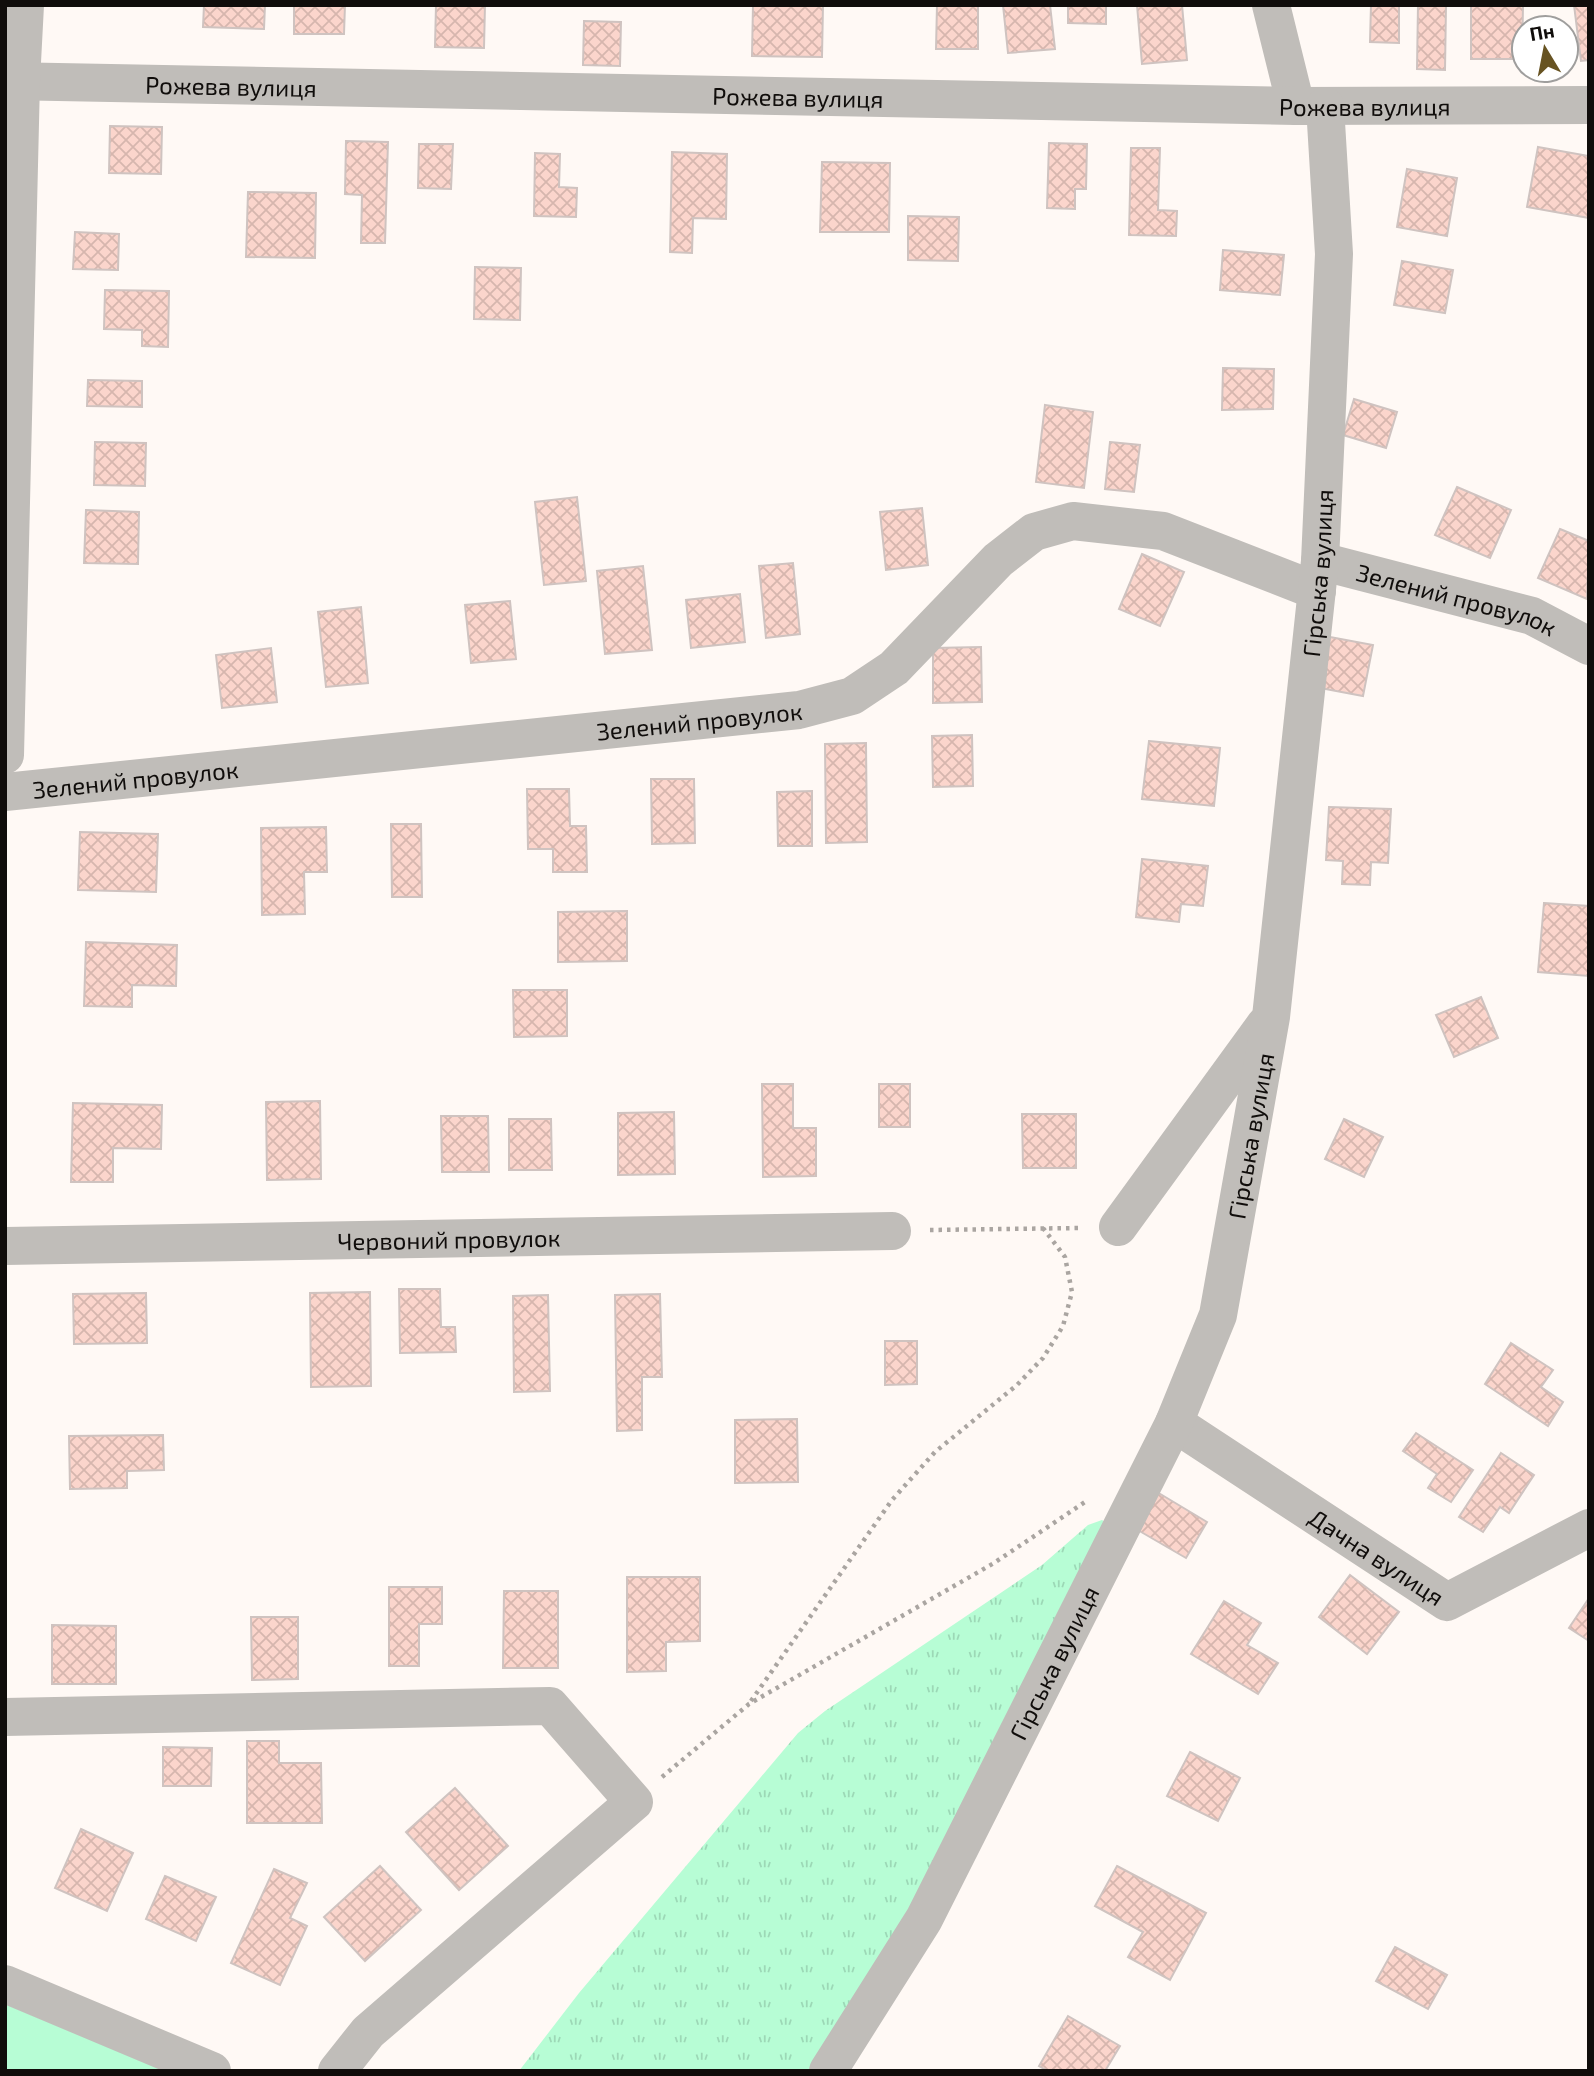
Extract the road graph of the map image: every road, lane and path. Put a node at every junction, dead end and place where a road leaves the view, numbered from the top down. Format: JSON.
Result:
{"nodes":[{"id":1,"x":25,"y":5,"type":"edge"},
{"id":2,"x":1270,"y":5,"type":"edge"},
{"id":3,"x":13,"y":81,"type":"edge"},
{"id":4,"x":1589,"y":104,"type":"edge"},
{"id":5,"x":1311,"y":106,"type":"junction"},
{"id":6,"x":1318,"y":576,"type":"junction"},
{"id":7,"x":1589,"y":646,"type":"edge"},
{"id":8,"x":5,"y":755,"type":"edge"},
{"id":9,"x":5,"y":792,"type":"edge"},
{"id":10,"x":1271,"y":1017,"type":"junction"},
{"id":11,"x":1118,"y":1227,"type":"dead end"},
{"id":12,"x":892,"y":1231,"type":"joint"},
{"id":13,"x":5,"y":1246,"type":"edge"},
{"id":14,"x":1174,"y":1423,"type":"junction"},
{"id":15,"x":1089,"y":1499,"type":"dead end"},
{"id":16,"x":1589,"y":1528,"type":"edge"},
{"id":17,"x":749,"y":1703,"type":"junction"},
{"id":18,"x":5,"y":1717,"type":"edge"},
{"id":19,"x":634,"y":1802,"type":"junction"},
{"id":20,"x":5,"y":1984,"type":"edge"},
{"id":21,"x":212,"y":2071,"type":"edge"},
{"id":22,"x":337,"y":2071,"type":"edge"},
{"id":23,"x":828,"y":2071,"type":"edge"}],
"edges":[{"from":1,"to":3,"type":"street"},
{"from":2,"to":5,"type":"street","name":"Гірська вулиця"},
{"from":3,"to":5,"type":"street","name":"Рожева вулиця"},
{"from":3,"to":8,"type":"street"},
{"from":4,"to":5,"type":"street","name":"Рожева вулиця"},
{"from":5,"to":6,"type":"street","name":"Гірська вулиця"},
{"from":6,"to":7,"type":"street","name":"Зелений провулок"},
{"from":6,"to":9,"type":"street","name":"Зелений провулок"},
{"from":6,"to":10,"type":"street","name":"Гірська вулиця"},
{"from":10,"to":11,"type":"street"},
{"from":10,"to":14,"type":"street","name":"Гірська вулиця"},
{"from":12,"to":13,"type":"street","name":"Червоний провулок"},
{"from":12,"to":17,"type":"path"},
{"from":14,"to":16,"type":"street","name":"Дачна вулиця"},
{"from":14,"to":23,"type":"street","name":"Гірська вулиця"},
{"from":15,"to":17,"type":"path"},
{"from":17,"to":19,"type":"path"},
{"from":18,"to":19,"type":"street"},
{"from":19,"to":22,"type":"street"},
{"from":20,"to":21,"type":"street"}]}
